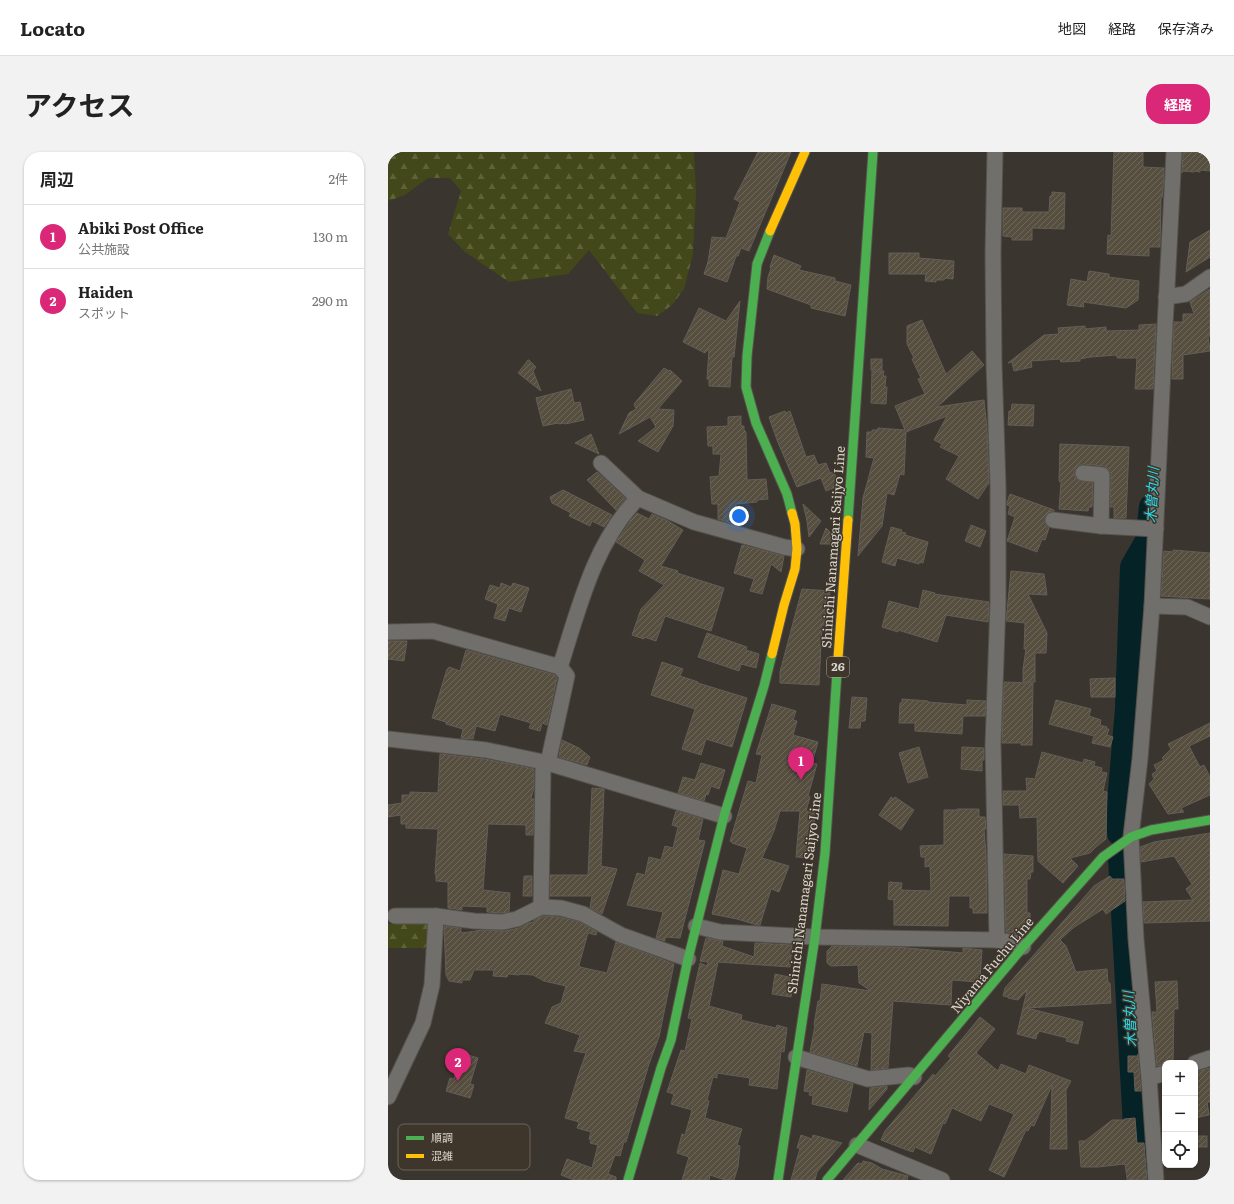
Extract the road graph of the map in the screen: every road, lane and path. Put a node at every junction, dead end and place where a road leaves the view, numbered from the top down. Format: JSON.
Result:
{"nodes":[{"id":1,"x":805,"y":152,"type":"edge"},
{"id":2,"x":873,"y":152,"type":"edge"},
{"id":3,"x":995,"y":152,"type":"edge"},
{"id":4,"x":1174,"y":152,"type":"edge"},
{"id":5,"x":1210,"y":277,"type":"edge"},
{"id":6,"x":1166,"y":297,"type":"junction"},
{"id":7,"x":601,"y":463,"type":"dead end"},
{"id":8,"x":1083,"y":473,"type":"dead end"},
{"id":9,"x":638,"y":498,"type":"junction"},
{"id":10,"x":1053,"y":520,"type":"dead end"},
{"id":11,"x":1101,"y":526,"type":"junction"},
{"id":12,"x":1156,"y":529,"type":"junction"},
{"id":13,"x":797,"y":548,"type":"junction"},
{"id":14,"x":1152,"y":606,"type":"junction"},
{"id":15,"x":1210,"y":617,"type":"edge"},
{"id":16,"x":388,"y":632,"type":"edge"},
{"id":17,"x":560,"y":667,"type":"junction"},
{"id":18,"x":388,"y":739,"type":"edge"},
{"id":19,"x":548,"y":763,"type":"junction"},
{"id":20,"x":724,"y":816,"type":"junction"},
{"id":21,"x":1210,"y":820,"type":"edge"},
{"id":22,"x":1131,"y":838,"type":"junction"},
{"id":23,"x":541,"y":907,"type":"junction"},
{"id":24,"x":395,"y":916,"type":"dead end"},
{"id":25,"x":436,"y":916,"type":"junction"},
{"id":26,"x":696,"y":926,"type":"junction"},
{"id":27,"x":815,"y":937,"type":"junction"},
{"id":28,"x":997,"y":940,"type":"junction"},
{"id":29,"x":1023,"y":947,"type":"junction"},
{"id":30,"x":688,"y":959,"type":"junction"},
{"id":31,"x":796,"y":1056,"type":"junction"},
{"id":32,"x":1210,"y":1058,"type":"edge"},
{"id":33,"x":1198,"y":1062,"type":"edge"},
{"id":34,"x":1162,"y":1074,"type":"edge"},
{"id":35,"x":914,"y":1077,"type":"junction"},
{"id":36,"x":1149,"y":1078,"type":"junction"},
{"id":37,"x":388,"y":1097,"type":"edge"},
{"id":38,"x":857,"y":1145,"type":"junction"},
{"id":39,"x":628,"y":1180,"type":"edge"},
{"id":40,"x":778,"y":1180,"type":"edge"},
{"id":41,"x":827,"y":1180,"type":"edge"},
{"id":42,"x":942,"y":1180,"type":"edge"},
{"id":43,"x":1156,"y":1180,"type":"edge"}],
"edges":[{"from":1,"to":13,"type":"main road"},
{"from":2,"to":27,"type":"main road","name":"Shinichi Nanamagari Saijyo Line","number":"26"},
{"from":3,"to":28,"type":"street"},
{"from":4,"to":6,"type":"street"},
{"from":5,"to":6,"type":"street"},
{"from":6,"to":12,"type":"street"},
{"from":7,"to":9,"type":"street"},
{"from":8,"to":11,"type":"street"},
{"from":9,"to":13,"type":"street"},
{"from":9,"to":17,"type":"street"},
{"from":10,"to":11,"type":"street"},
{"from":11,"to":12,"type":"street"},
{"from":12,"to":14,"type":"street"},
{"from":13,"to":20,"type":"main road"},
{"from":14,"to":15,"type":"street"},
{"from":14,"to":22,"type":"street"},
{"from":16,"to":17,"type":"street"},
{"from":17,"to":19,"type":"street"},
{"from":18,"to":19,"type":"street"},
{"from":19,"to":20,"type":"street"},
{"from":19,"to":23,"type":"street"},
{"from":20,"to":26,"type":"main road"},
{"from":21,"to":22,"type":"main road","name":"Niyama Fuchu Line"},
{"from":22,"to":29,"type":"main road","name":"Niyama Fuchu Line"},
{"from":22,"to":36,"type":"street"},
{"from":23,"to":25,"type":"street"},
{"from":23,"to":30,"type":"street"},
{"from":24,"to":25,"type":"street"},
{"from":25,"to":37,"type":"street"},
{"from":26,"to":27,"type":"street"},
{"from":26,"to":30,"type":"main road"},
{"from":27,"to":28,"type":"street"},
{"from":27,"to":31,"type":"main road","name":"Shinichi Nanamagari Saijyo Line","number":"26"},
{"from":28,"to":29,"type":"street"},
{"from":29,"to":35,"type":"main road","name":"Niyama Fuchu Line"},
{"from":30,"to":39,"type":"main road"},
{"from":31,"to":35,"type":"street"},
{"from":31,"to":40,"type":"main road","name":"Shinichi Nanamagari Saijyo Line","number":"26"},
{"from":32,"to":33,"type":"street"},
{"from":34,"to":36,"type":"street"},
{"from":35,"to":38,"type":"main road","name":"Niyama Fuchu Line"},
{"from":36,"to":43,"type":"street"},
{"from":38,"to":41,"type":"main road","name":"Niyama Fuchu Line"},
{"from":38,"to":42,"type":"street"}]}
